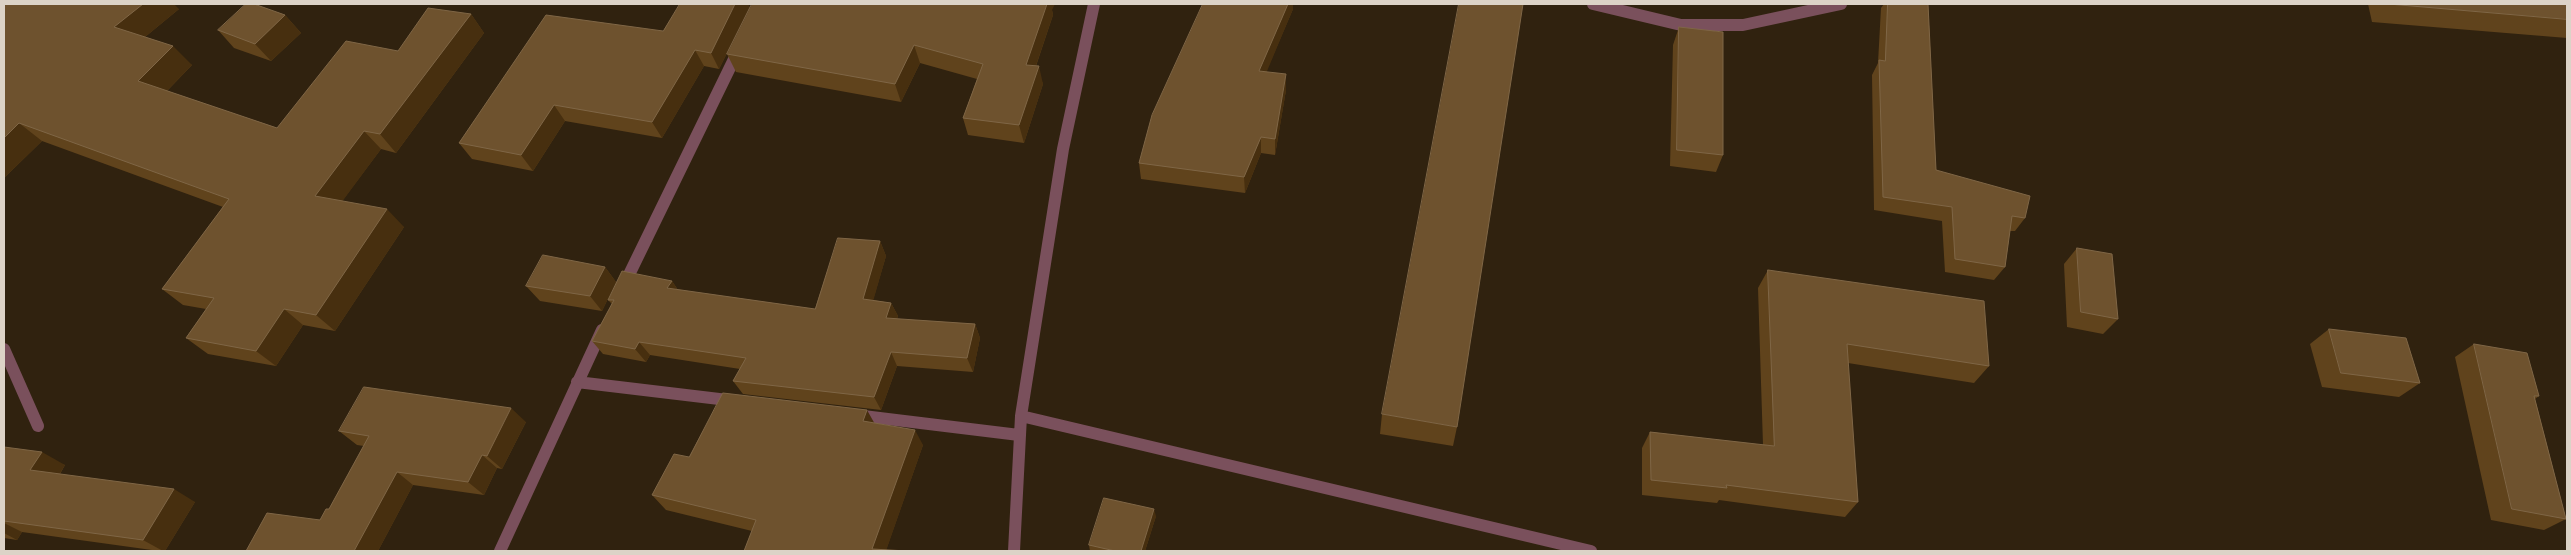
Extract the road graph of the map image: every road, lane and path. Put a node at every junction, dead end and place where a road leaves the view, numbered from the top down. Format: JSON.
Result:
{"nodes":[{"id":1,"x":1094,"y":4,"type":"edge"},
{"id":2,"x":1593,"y":4,"type":"edge"},
{"id":3,"x":1841,"y":4,"type":"edge"},
{"id":4,"x":743,"y":39,"type":"edge"},
{"id":5,"x":615,"y":302,"type":"edge"},
{"id":6,"x":607,"y":320,"type":"edge"},
{"id":7,"x":4,"y":350,"type":"edge"},
{"id":8,"x":577,"y":382,"type":"junction"},
{"id":9,"x":754,"y":403,"type":"edge"},
{"id":10,"x":842,"y":414,"type":"edge"},
{"id":11,"x":1021,"y":416,"type":"junction"},
{"id":12,"x":38,"y":426,"type":"dead end"},
{"id":13,"x":1019,"y":435,"type":"junction"},
{"id":14,"x":500,"y":551,"type":"edge"},
{"id":15,"x":1014,"y":551,"type":"edge"},
{"id":16,"x":1591,"y":551,"type":"edge"}],
"edges":[{"from":1,"to":11,"type":"street"},
{"from":2,"to":3,"type":"street"},
{"from":4,"to":5,"type":"street"},
{"from":6,"to":8,"type":"street"},
{"from":7,"to":12,"type":"street"},
{"from":8,"to":9,"type":"street"},
{"from":8,"to":14,"type":"street"},
{"from":10,"to":13,"type":"street"},
{"from":11,"to":13,"type":"street"},
{"from":11,"to":16,"type":"street"},
{"from":13,"to":15,"type":"street"}]}
